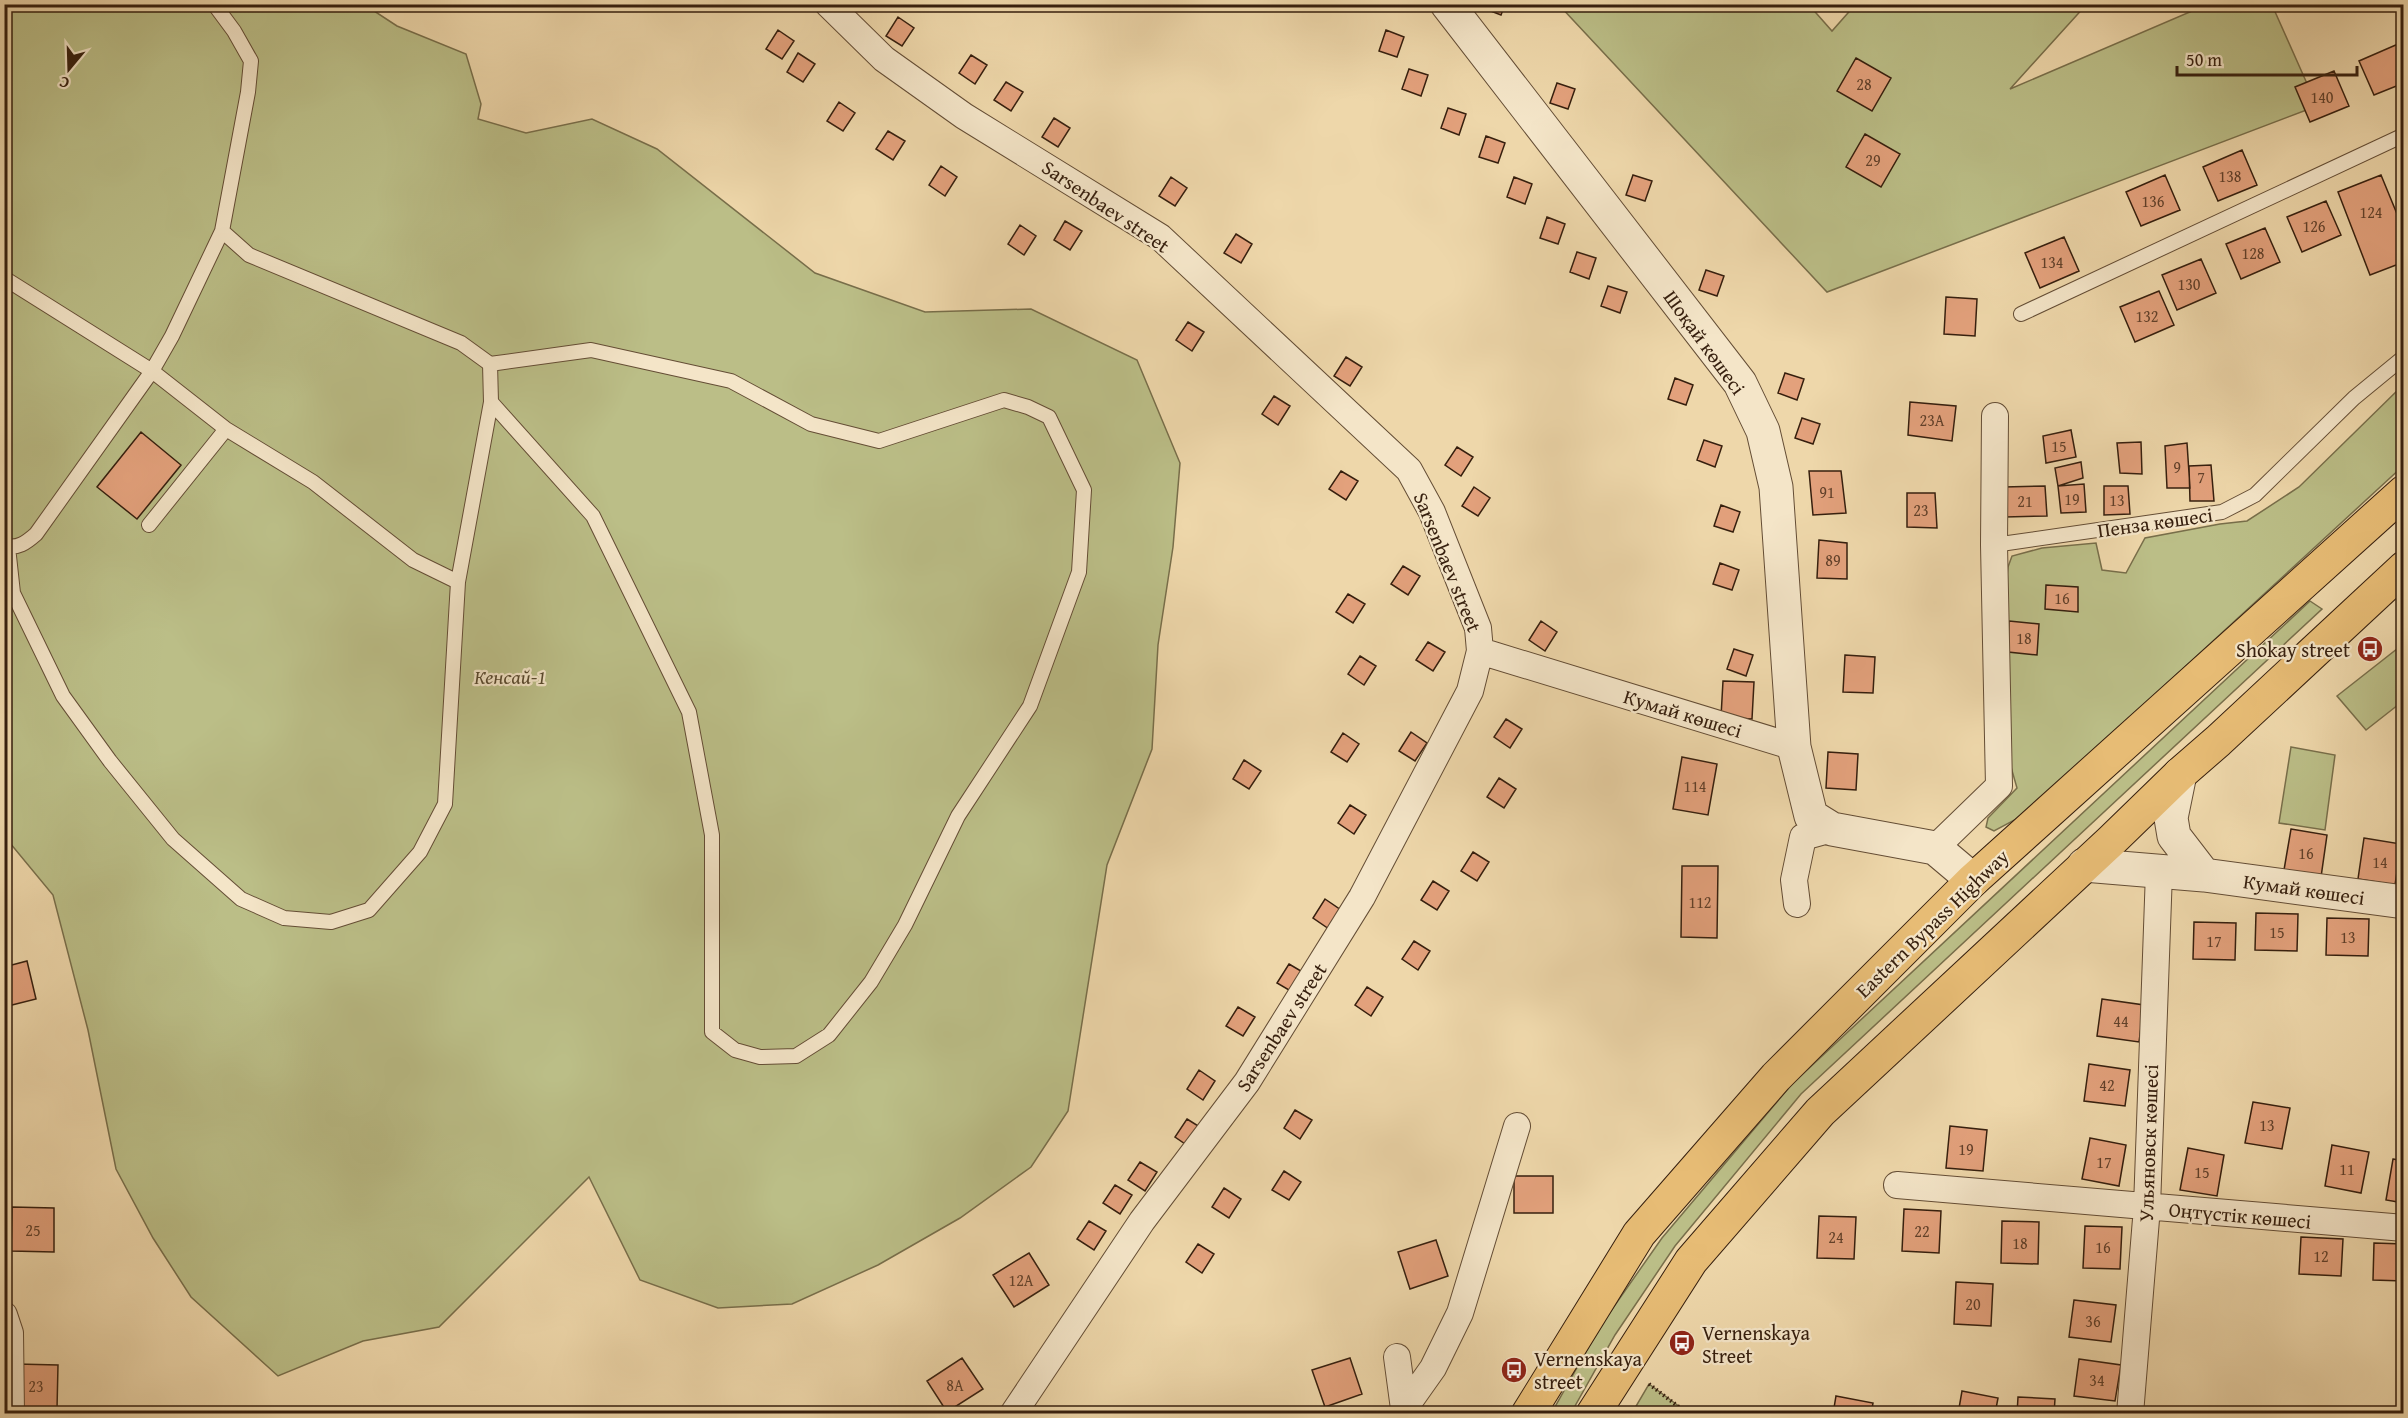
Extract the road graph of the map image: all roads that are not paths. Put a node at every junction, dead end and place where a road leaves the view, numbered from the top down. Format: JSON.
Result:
{"nodes":[{"id":1,"x":214,"y":4,"type":"edge"},
{"id":2,"x":828,"y":4,"type":"edge"},
{"id":3,"x":1447,"y":4,"type":"edge"},
{"id":4,"x":2403,"y":135,"type":"edge"},
{"id":5,"x":222,"y":231,"type":"junction"},
{"id":6,"x":4,"y":278,"type":"edge"},
{"id":7,"x":2021,"y":314,"type":"dead end"},
{"id":8,"x":2403,"y":357,"type":"edge"},
{"id":9,"x":490,"y":364,"type":"junction"},
{"id":10,"x":152,"y":371,"type":"junction"},
{"id":11,"x":490,"y":402,"type":"junction"},
{"id":12,"x":1995,"y":416,"type":"dead end"},
{"id":13,"x":226,"y":429,"type":"junction"},
{"id":14,"x":2403,"y":492,"type":"edge"},
{"id":15,"x":149,"y":525,"type":"dead end"},
{"id":16,"x":1994,"y":545,"type":"junction"},
{"id":17,"x":6,"y":546,"type":"edge"},
{"id":18,"x":2403,"y":568,"type":"edge"},
{"id":19,"x":458,"y":582,"type":"junction"},
{"id":20,"x":1480,"y":651,"type":"junction"},
{"id":21,"x":1794,"y":747,"type":"junction"},
{"id":22,"x":2180,"y":774,"type":"junction"},
{"id":23,"x":1832,"y":829,"type":"junction"},
{"id":24,"x":1935,"y":848,"type":"junction"},
{"id":25,"x":2084,"y":866,"type":"junction"},
{"id":26,"x":2159,"y":872,"type":"junction"},
{"id":27,"x":2204,"y":875,"type":"junction"},
{"id":28,"x":1973,"y":880,"type":"junction"},
{"id":29,"x":2403,"y":902,"type":"edge"},
{"id":30,"x":1797,"y":904,"type":"dead end"},
{"id":31,"x":1517,"y":1126,"type":"dead end"},
{"id":32,"x":1897,"y":1185,"type":"dead end"},
{"id":33,"x":2147,"y":1207,"type":"junction"},
{"id":34,"x":2403,"y":1228,"type":"edge"},
{"id":35,"x":4,"y":1315,"type":"edge"},
{"id":36,"x":1397,"y":1357,"type":"dead end"},
{"id":37,"x":1404,"y":1411,"type":"edge"},
{"id":38,"x":11,"y":1413,"type":"edge"},
{"id":39,"x":1013,"y":1413,"type":"edge"},
{"id":40,"x":1528,"y":1413,"type":"edge"},
{"id":41,"x":1593,"y":1413,"type":"edge"},
{"id":42,"x":2130,"y":1413,"type":"edge"}],
"edges":[{"from":1,"to":5,"type":"lane"},
{"from":2,"to":20,"type":"street","name":"Sarsenbaev street"},
{"from":3,"to":21,"type":"street","name":"Шоқай көшесі"},
{"from":4,"to":7,"type":"lane"},
{"from":5,"to":9,"type":"lane"},
{"from":5,"to":10,"type":"lane"},
{"from":6,"to":10,"type":"lane"},
{"from":8,"to":16,"type":"lane","name":"Пенза көшесі"},
{"from":9,"to":11,"type":"lane"},
{"from":9,"to":11,"type":"lane"},
{"from":10,"to":13,"type":"lane"},
{"from":10,"to":17,"type":"lane"},
{"from":11,"to":19,"type":"lane"},
{"from":12,"to":16,"type":"street"},
{"from":13,"to":15,"type":"lane"},
{"from":13,"to":19,"type":"lane"},
{"from":14,"to":28,"type":"main road","name":"Eastern Bypass Highway"},
{"from":16,"to":24,"type":"street"},
{"from":17,"to":19,"type":"lane"},
{"from":18,"to":22,"type":"main road"},
{"from":20,"to":21,"type":"street","name":"Кумай көшесі"},
{"from":20,"to":39,"type":"street","name":"Sarsenbaev street"},
{"from":21,"to":23,"type":"street"},
{"from":22,"to":25,"type":"main road"},
{"from":22,"to":27,"type":"street"},
{"from":23,"to":24,"type":"street"},
{"from":23,"to":30,"type":"street"},
{"from":24,"to":28,"type":"street"},
{"from":25,"to":26,"type":"street","name":"Кумай көшесі"},
{"from":25,"to":41,"type":"main road"},
{"from":26,"to":27,"type":"street","name":"Кумай көшесі"},
{"from":26,"to":33,"type":"street","name":"Ульяновск көшесі"},
{"from":27,"to":29,"type":"street","name":"Кумай көшесі"},
{"from":28,"to":40,"type":"main road","name":"Eastern Bypass Highway"},
{"from":31,"to":37,"type":"street"},
{"from":32,"to":33,"type":"street","name":"Оңтүстік көшесі"},
{"from":33,"to":34,"type":"street","name":"Оңтүстік көшесі"},
{"from":33,"to":42,"type":"street","name":"Ульяновск көшесі"},
{"from":35,"to":38,"type":"street"},
{"from":36,"to":37,"type":"street"}]}
